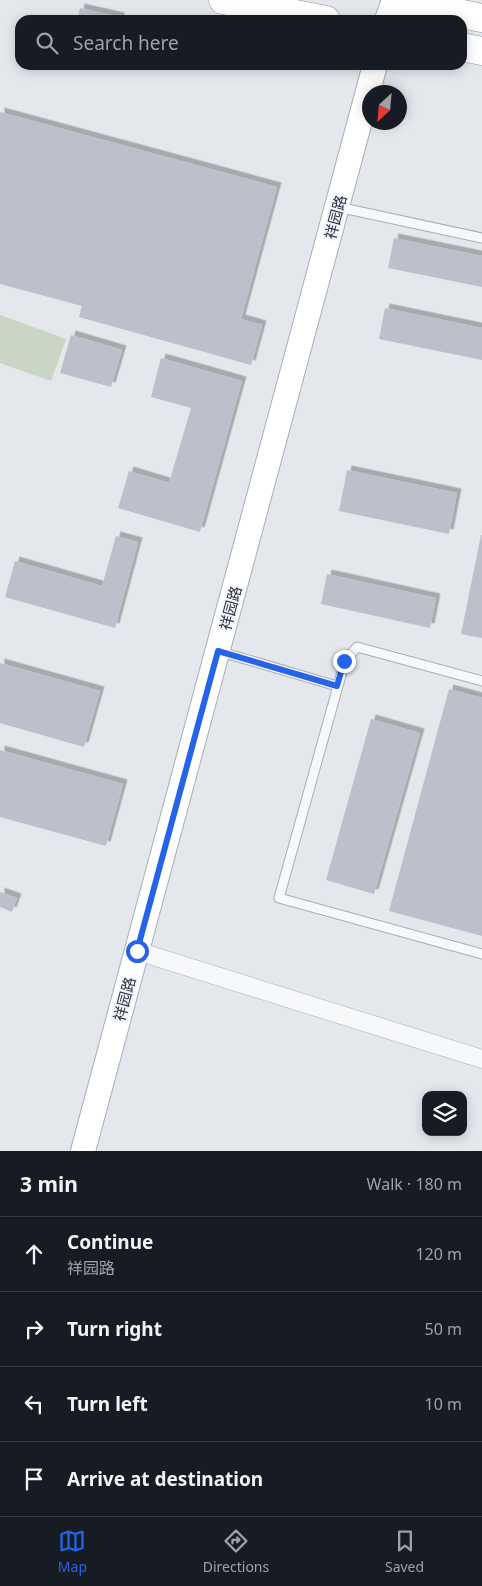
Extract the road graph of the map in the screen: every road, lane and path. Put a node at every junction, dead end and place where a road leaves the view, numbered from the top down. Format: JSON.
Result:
{"nodes":[{"id":1,"x":223,"y":0,"type":"edge"},
{"id":2,"x":395,"y":0,"type":"edge"},
{"id":3,"x":300,"y":15,"type":"edge"},
{"id":4,"x":389,"y":15,"type":"edge"},
{"id":5,"x":482,"y":18,"type":"edge"},
{"id":6,"x":467,"y":48,"type":"edge"},
{"id":7,"x":482,"y":51,"type":"edge"},
{"id":8,"x":374,"y":70,"type":"edge"},
{"id":9,"x":338,"y":207,"type":"junction"},
{"id":10,"x":482,"y":238,"type":"edge"},
{"id":11,"x":218,"y":651,"type":"junction"},
{"id":12,"x":482,"y":681,"type":"edge"},
{"id":13,"x":337,"y":686,"type":"junction"},
{"id":14,"x":137,"y":951,"type":"junction"},
{"id":15,"x":482,"y":954,"type":"edge"},
{"id":16,"x":482,"y":1059,"type":"edge"},
{"id":17,"x":83,"y":1151,"type":"edge"}],
"edges":[{"from":1,"to":3,"type":"highway"},
{"from":2,"to":4,"type":"street"},
{"from":2,"to":5,"type":"highway"},
{"from":6,"to":7,"type":"highway"},
{"from":8,"to":9,"type":"street","name":"祥园路"},
{"from":9,"to":10,"type":"lane"},
{"from":9,"to":11,"type":"street","name":"祥园路"},
{"from":11,"to":13,"type":"lane"},
{"from":11,"to":14,"type":"street","name":"祥园路"},
{"from":12,"to":13,"type":"lane"},
{"from":13,"to":15,"type":"lane"},
{"from":14,"to":16,"type":"street"},
{"from":14,"to":17,"type":"street","name":"祥园路"}]}
